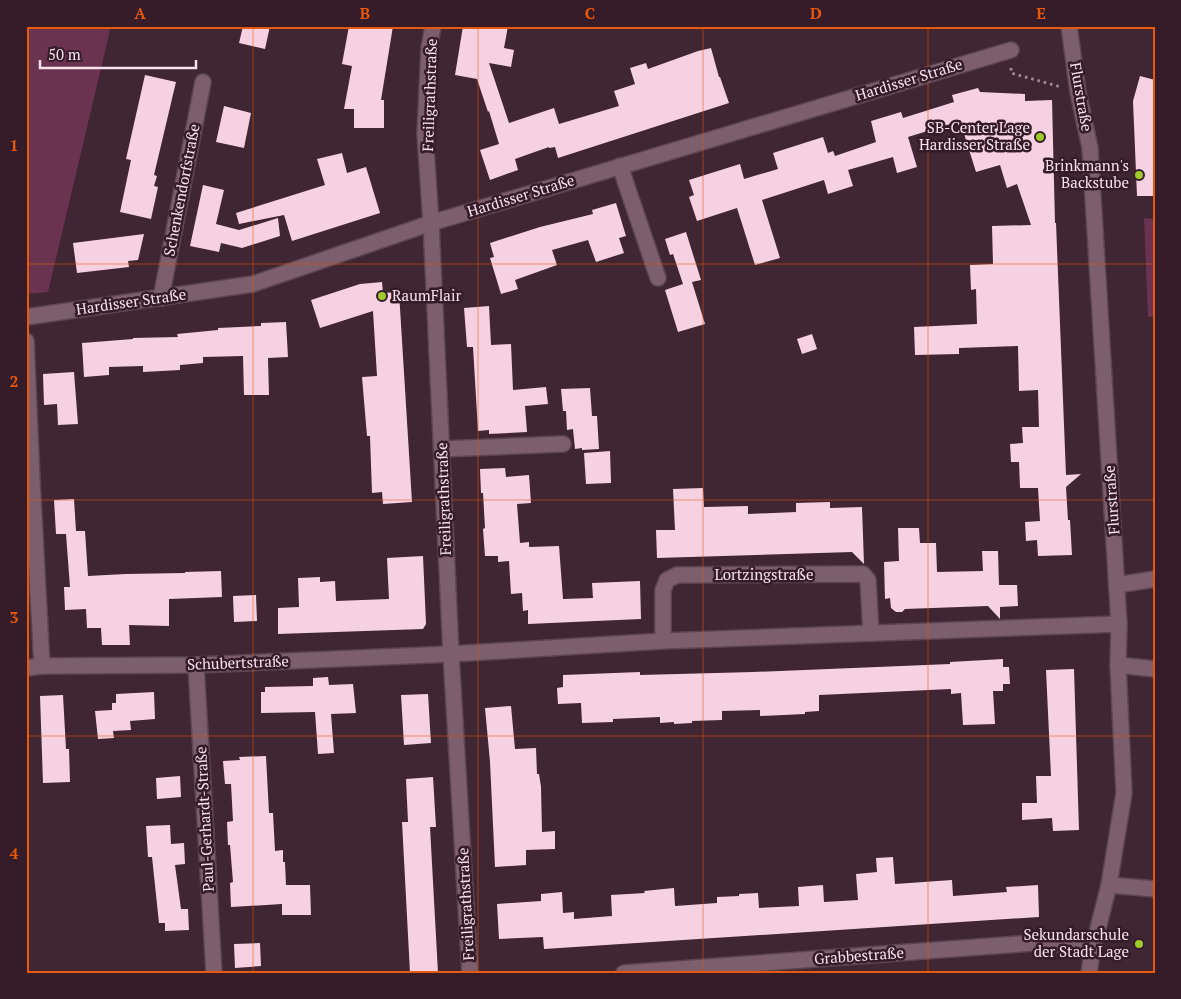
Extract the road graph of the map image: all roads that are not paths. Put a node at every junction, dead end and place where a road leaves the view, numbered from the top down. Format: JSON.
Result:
{"nodes":[{"id":1,"x":434,"y":26,"type":"edge"},
{"id":2,"x":1069,"y":26,"type":"edge"},
{"id":3,"x":1010,"y":50,"type":"road end"},
{"id":4,"x":203,"y":82,"type":"dead end"},
{"id":5,"x":620,"y":166,"type":"junction"},
{"id":6,"x":431,"y":223,"type":"junction"},
{"id":7,"x":658,"y":278,"type":"dead end"},
{"id":8,"x":160,"y":298,"type":"junction"},
{"id":9,"x":26,"y":317,"type":"edge"},
{"id":10,"x":26,"y":341,"type":"edge"},
{"id":11,"x":563,"y":444,"type":"dead end"},
{"id":12,"x":442,"y":449,"type":"junction"},
{"id":13,"x":29,"y":480,"type":"edge"},
{"id":14,"x":1155,"y":579,"type":"edge"},
{"id":15,"x":1117,"y":585,"type":"junction"},
{"id":16,"x":1119,"y":624,"type":"junction"},
{"id":17,"x":870,"y":633,"type":"junction"},
{"id":18,"x":663,"y":641,"type":"junction"},
{"id":19,"x":450,"y":654,"type":"junction"},
{"id":20,"x":196,"y":665,"type":"junction"},
{"id":21,"x":1118,"y":665,"type":"junction"},
{"id":22,"x":42,"y":666,"type":"junction"},
{"id":23,"x":26,"y":668,"type":"edge"},
{"id":24,"x":1155,"y":669,"type":"edge"},
{"id":25,"x":1109,"y":885,"type":"junction"},
{"id":26,"x":1155,"y":889,"type":"edge"},
{"id":27,"x":1092,"y":952,"type":"junction"},
{"id":28,"x":214,"y":973,"type":"edge"},
{"id":29,"x":470,"y":973,"type":"edge"},
{"id":30,"x":624,"y":973,"type":"edge"},
{"id":31,"x":1089,"y":973,"type":"edge"}],
"edges":[{"from":1,"to":6,"type":"street","name":"Freiligrathstraße"},
{"from":2,"to":15,"type":"street","name":"Flurstraße"},
{"from":3,"to":5,"type":"street","name":"Hardisser Straße"},
{"from":4,"to":8,"type":"street","name":"Schenkendorfstraße"},
{"from":5,"to":6,"type":"street","name":"Hardisser Straße"},
{"from":5,"to":7,"type":"street"},
{"from":6,"to":8,"type":"street","name":"Hardisser Straße"},
{"from":6,"to":12,"type":"street","name":"Freiligrathstraße"},
{"from":8,"to":9,"type":"street","name":"Hardisser Straße"},
{"from":10,"to":13,"type":"street"},
{"from":11,"to":12,"type":"street"},
{"from":12,"to":19,"type":"street","name":"Freiligrathstraße"},
{"from":13,"to":22,"type":"street"},
{"from":14,"to":15,"type":"street"},
{"from":15,"to":16,"type":"street","name":"Flurstraße"},
{"from":16,"to":17,"type":"street"},
{"from":16,"to":21,"type":"street","name":"Flurstraße"},
{"from":17,"to":18,"type":"street"},
{"from":17,"to":18,"type":"street","name":"Lortzingstraße"},
{"from":18,"to":19,"type":"street"},
{"from":19,"to":20,"type":"street","name":"Schubertstraße"},
{"from":19,"to":29,"type":"street","name":"Freiligrathstraße"},
{"from":20,"to":22,"type":"street","name":"Schubertstraße"},
{"from":20,"to":28,"type":"street","name":"Paul-Gerhardt-Straße"},
{"from":21,"to":24,"type":"street"},
{"from":21,"to":25,"type":"street","name":"Flurstraße"},
{"from":22,"to":23,"type":"street","name":"Schubertstraße"},
{"from":25,"to":26,"type":"street"},
{"from":25,"to":27,"type":"street","name":"Flurstraße"},
{"from":27,"to":30,"type":"street","name":"Grabbestraße"},
{"from":27,"to":31,"type":"street","name":"Flurstraße"}]}
